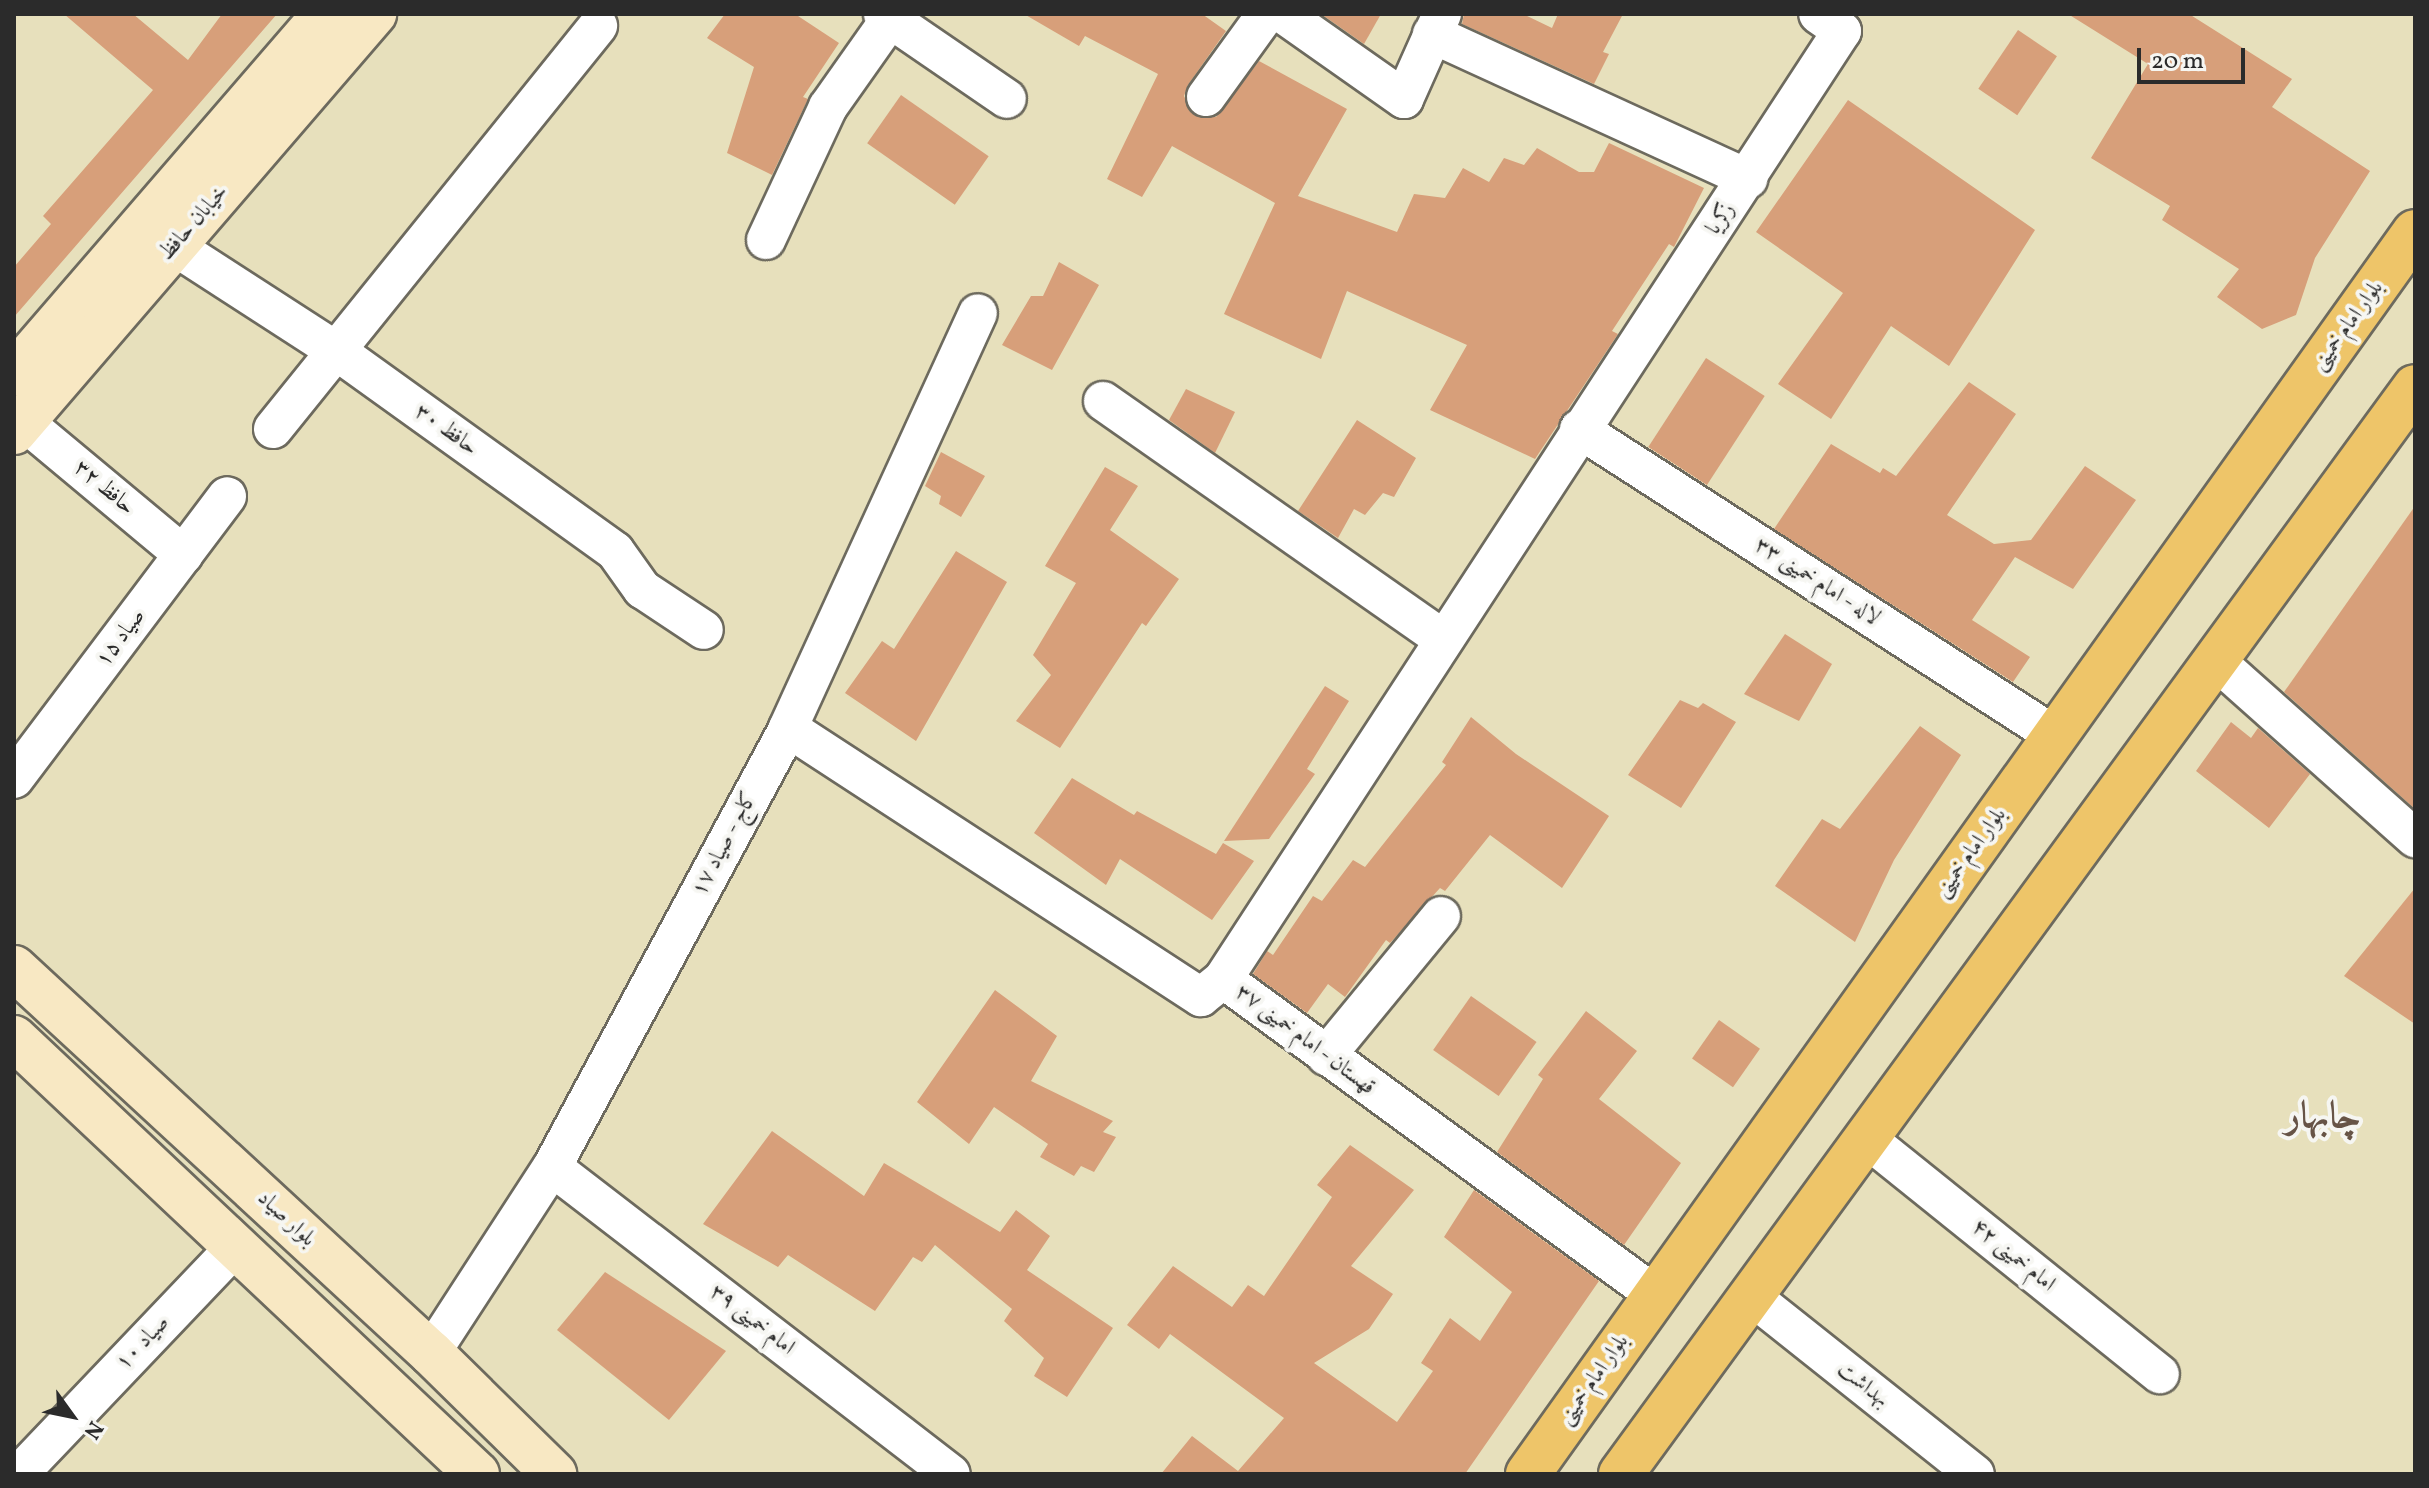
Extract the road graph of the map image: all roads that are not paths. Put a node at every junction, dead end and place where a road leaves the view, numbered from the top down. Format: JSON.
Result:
{"nodes":[{"id":1,"x":325,"y":14,"type":"edge"},
{"id":2,"x":374,"y":14,"type":"edge"},
{"id":3,"x":1266,"y":14,"type":"edge"},
{"id":4,"x":1283,"y":14,"type":"edge"},
{"id":5,"x":1818,"y":14,"type":"edge"},
{"id":6,"x":886,"y":17,"type":"edge"},
{"id":7,"x":1437,"y":24,"type":"edge"},
{"id":8,"x":598,"y":26,"type":"dead end"},
{"id":9,"x":1206,"y":97,"type":"dead end"},
{"id":10,"x":1007,"y":99,"type":"dead end"},
{"id":11,"x":1748,"y":179,"type":"junction"},
{"id":12,"x":2415,"y":232,"type":"edge"},
{"id":13,"x":766,"y":240,"type":"dead end"},
{"id":14,"x":174,"y":246,"type":"junction"},
{"id":15,"x":978,"y":313,"type":"dead end"},
{"id":16,"x":338,"y":352,"type":"junction"},
{"id":17,"x":14,"y":374,"type":"edge"},
{"id":18,"x":2415,"y":387,"type":"edge"},
{"id":19,"x":1103,"y":401,"type":"dead end"},
{"id":20,"x":19,"y":426,"type":"edge"},
{"id":21,"x":273,"y":429,"type":"dead end"},
{"id":22,"x":1579,"y":429,"type":"junction"},
{"id":23,"x":227,"y":496,"type":"dead end"},
{"id":24,"x":184,"y":555,"type":"junction"},
{"id":25,"x":704,"y":630,"type":"dead end"},
{"id":26,"x":1442,"y":638,"type":"junction"},
{"id":27,"x":2215,"y":660,"type":"junction"},
{"id":28,"x":788,"y":728,"type":"junction"},
{"id":29,"x":2054,"y":735,"type":"junction"},
{"id":30,"x":14,"y":779,"type":"edge"},
{"id":31,"x":2415,"y":838,"type":"edge"},
{"id":32,"x":1441,"y":916,"type":"dead end"},
{"id":33,"x":14,"y":968,"type":"edge"},
{"id":34,"x":1223,"y":979,"type":"junction"},
{"id":35,"x":14,"y":1038,"type":"edge"},
{"id":36,"x":1326,"y":1056,"type":"junction"},
{"id":37,"x":1866,"y":1138,"type":"junction"},
{"id":38,"x":552,"y":1167,"type":"junction"},
{"id":39,"x":235,"y":1247,"type":"junction"},
{"id":40,"x":1654,"y":1294,"type":"junction"},
{"id":41,"x":1751,"y":1296,"type":"junction"},
{"id":42,"x":431,"y":1353,"type":"junction"},
{"id":43,"x":2160,"y":1374,"type":"dead end"},
{"id":44,"x":19,"y":1474,"type":"edge"},
{"id":45,"x":477,"y":1474,"type":"edge"},
{"id":46,"x":554,"y":1474,"type":"edge"},
{"id":47,"x":951,"y":1474,"type":"edge"},
{"id":48,"x":1528,"y":1474,"type":"edge"},
{"id":49,"x":1621,"y":1474,"type":"edge"},
{"id":50,"x":1975,"y":1474,"type":"edge"}],
"edges":[{"from":1,"to":17,"type":"main road","name":"خیابان حافظ"},
{"from":2,"to":14,"type":"main road","name":"خیابان حافظ"},
{"from":3,"to":9,"type":"street"},
{"from":4,"to":7,"type":"street"},
{"from":5,"to":11,"type":"street","name":"زکریا"},
{"from":6,"to":10,"type":"street"},
{"from":6,"to":13,"type":"street"},
{"from":7,"to":11,"type":"street"},
{"from":8,"to":16,"type":"street"},
{"from":11,"to":22,"type":"street","name":"زکریا"},
{"from":12,"to":29,"type":"main road","name":"بلوار امام خمینی"},
{"from":14,"to":16,"type":"street","name":"حافظ ۳۰"},
{"from":14,"to":20,"type":"main road","name":"خیابان حافظ"},
{"from":15,"to":28,"type":"street","name":"کاج - صیاد ۱۷"},
{"from":16,"to":21,"type":"street"},
{"from":16,"to":25,"type":"street","name":"حافظ ۳۰"},
{"from":18,"to":27,"type":"main road"},
{"from":19,"to":26,"type":"street"},
{"from":20,"to":24,"type":"street","name":"حافظ ۳۲"},
{"from":22,"to":26,"type":"street","name":"زکریا"},
{"from":22,"to":29,"type":"street","name":"لاله - امام خمینی ۳۳"},
{"from":23,"to":24,"type":"street","name":"صیاد ۱۵"},
{"from":24,"to":30,"type":"street","name":"صیاد ۱۵"},
{"from":26,"to":34,"type":"street","name":"زکریا"},
{"from":27,"to":31,"type":"street"},
{"from":27,"to":37,"type":"main road"},
{"from":28,"to":34,"type":"street","name":"قهستان - امام خمینی ۳۷"},
{"from":28,"to":38,"type":"street","name":"کاج - صیاد ۱۷"},
{"from":29,"to":40,"type":"main road","name":"بلوار امام خمینی"},
{"from":32,"to":36,"type":"street"},
{"from":33,"to":42,"type":"main road","name":"بلوار صیاد"},
{"from":34,"to":36,"type":"street","name":"قهستان - امام خمینی ۳۷"},
{"from":35,"to":39,"type":"main road"},
{"from":36,"to":40,"type":"street","name":"قهستان - امام خمینی ۳۷"},
{"from":37,"to":41,"type":"main road"},
{"from":37,"to":43,"type":"street","name":"امام خمینی ۴۲"},
{"from":38,"to":42,"type":"street","name":"کاج - صیاد ۱۷"},
{"from":38,"to":47,"type":"street","name":"امام خمینی ۳۹"},
{"from":39,"to":44,"type":"street","name":"صیاد ۱۰"},
{"from":39,"to":45,"type":"main road"},
{"from":40,"to":48,"type":"main road","name":"بلوار امام خمینی"},
{"from":41,"to":49,"type":"main road"},
{"from":41,"to":50,"type":"street","name":"بهداشت"},
{"from":42,"to":46,"type":"main road","name":"بلوار صیاد"}]}
